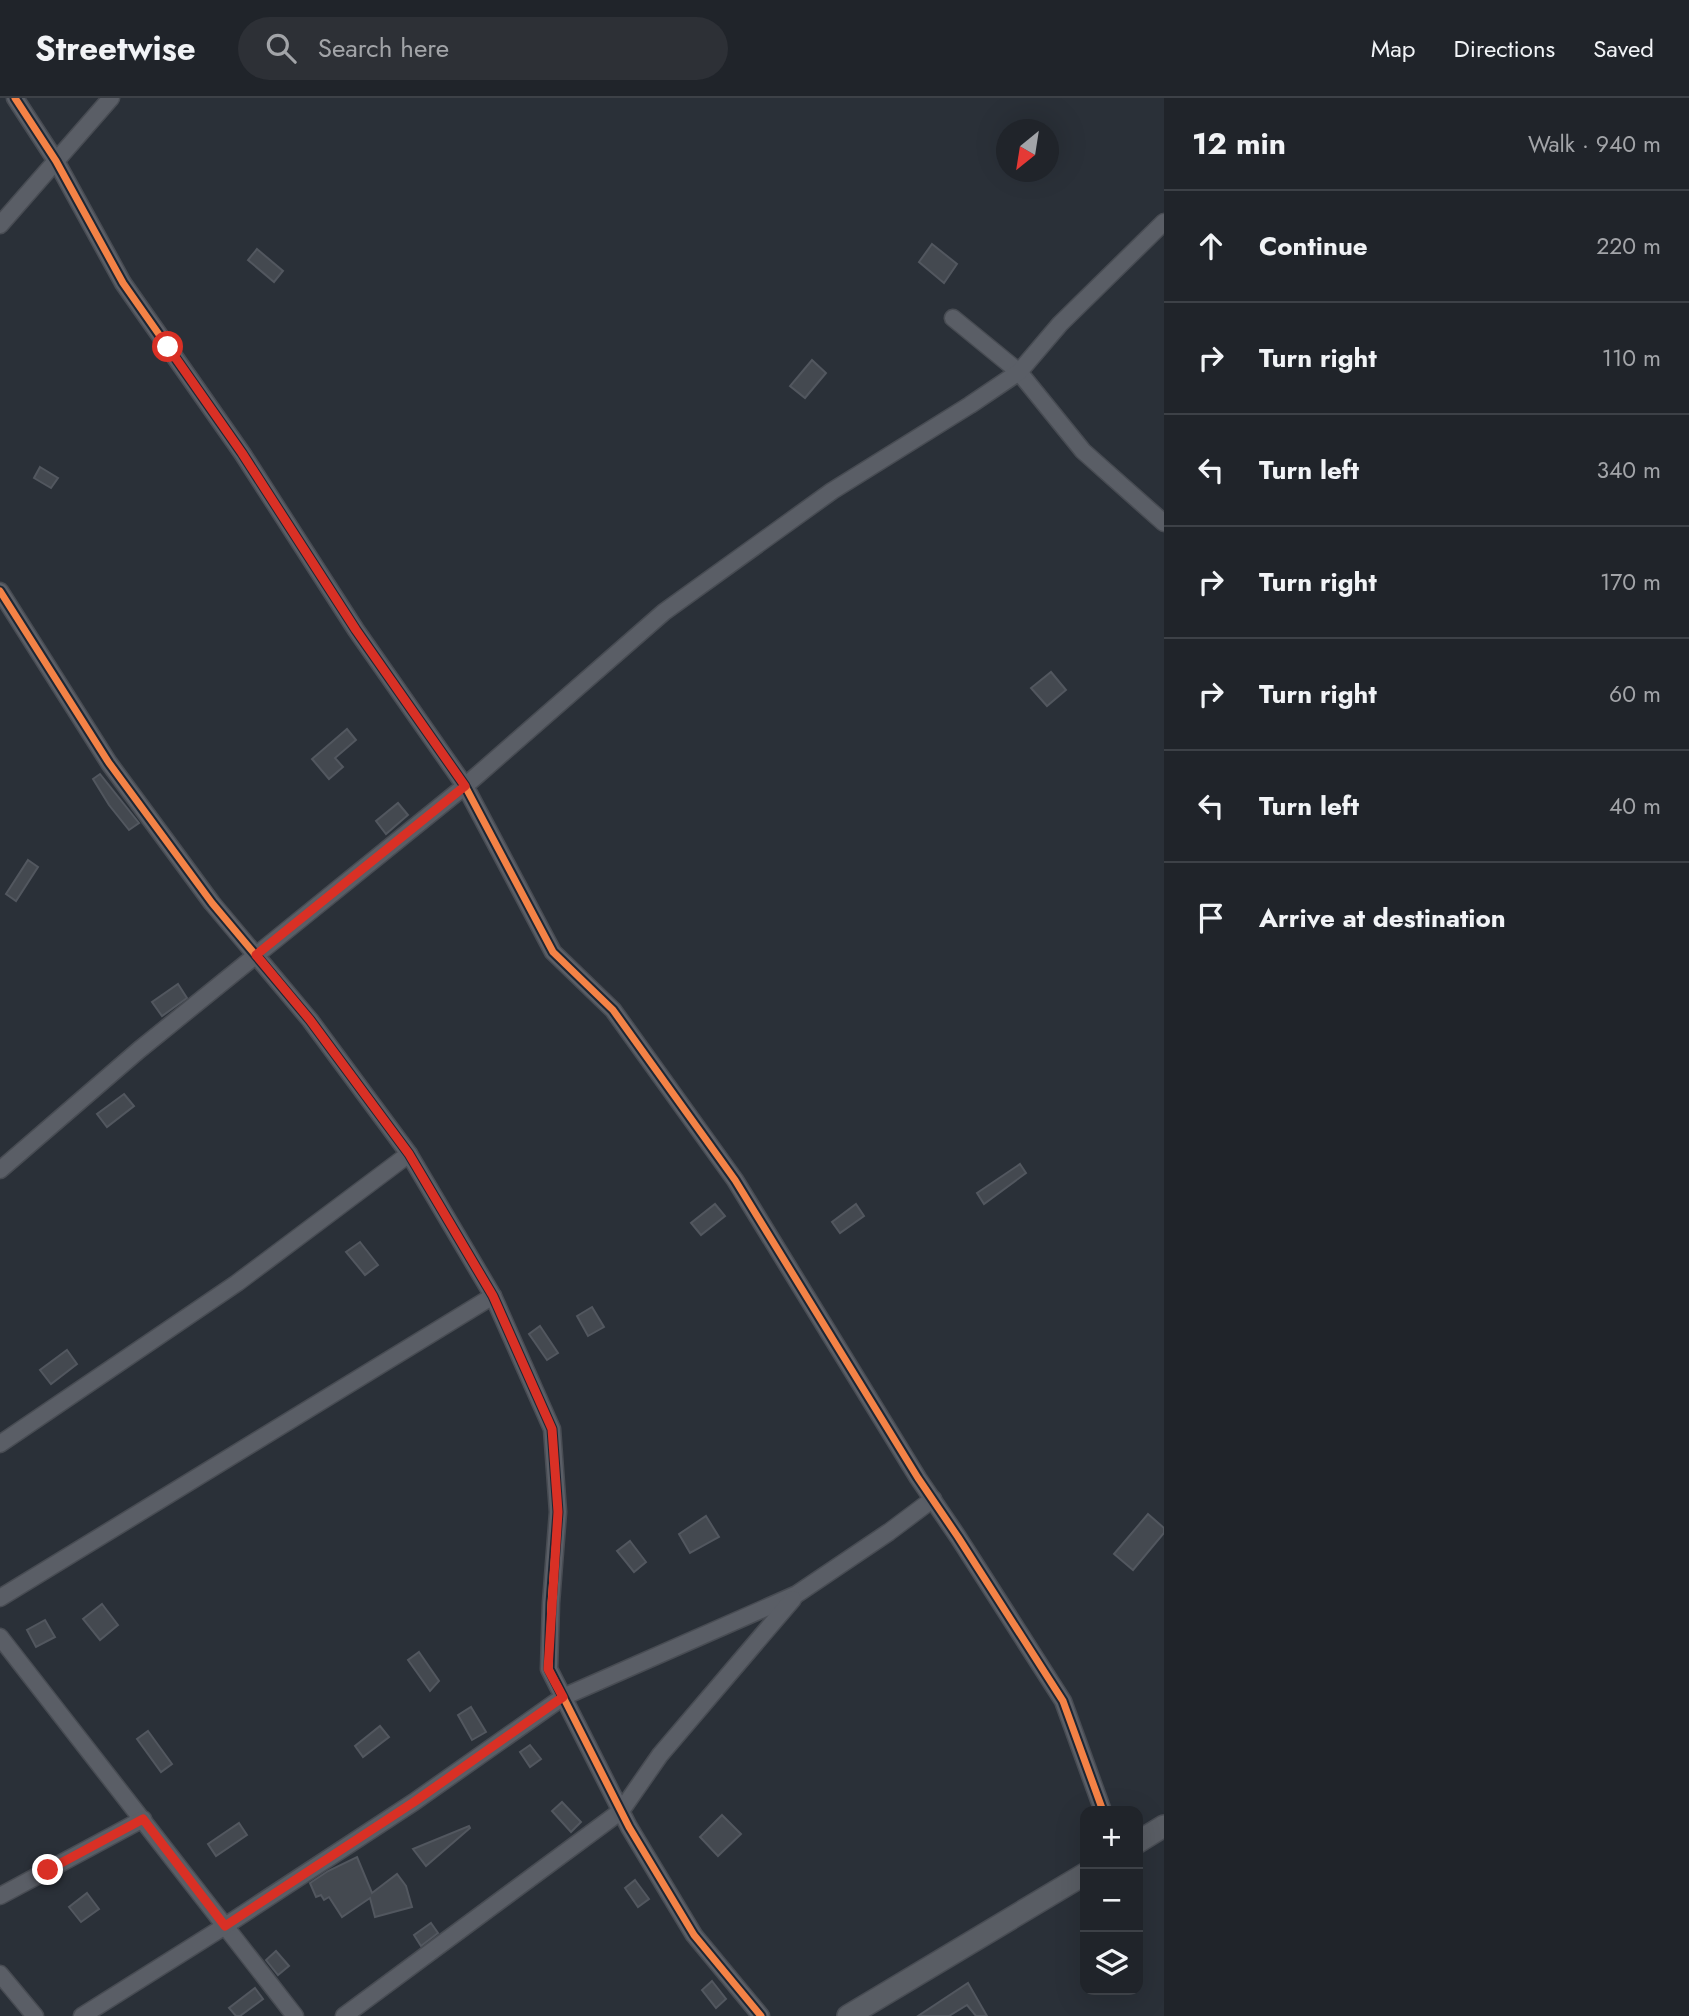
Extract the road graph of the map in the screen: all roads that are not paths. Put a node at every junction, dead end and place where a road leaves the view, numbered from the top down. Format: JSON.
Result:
{"nodes":[{"id":1,"x":15,"y":98,"type":"edge"},
{"id":2,"x":111,"y":98,"type":"edge"},
{"id":3,"x":56,"y":161,"type":"junction"},
{"id":4,"x":1164,"y":222,"type":"edge"},
{"id":5,"x":0,"y":225,"type":"edge"},
{"id":6,"x":953,"y":318,"type":"dead end"},
{"id":7,"x":1019,"y":372,"type":"junction"},
{"id":8,"x":1164,"y":523,"type":"edge"},
{"id":9,"x":0,"y":591,"type":"edge"},
{"id":10,"x":465,"y":786,"type":"junction"},
{"id":11,"x":256,"y":955,"type":"junction"},
{"id":12,"x":409,"y":1154,"type":"junction"},
{"id":13,"x":0,"y":1170,"type":"edge"},
{"id":14,"x":493,"y":1296,"type":"junction"},
{"id":15,"x":0,"y":1444,"type":"edge"},
{"id":16,"x":933,"y":1499,"type":"junction"},
{"id":17,"x":797,"y":1594,"type":"junction"},
{"id":18,"x":0,"y":1598,"type":"edge"},
{"id":19,"x":0,"y":1637,"type":"edge"},
{"id":20,"x":563,"y":1697,"type":"junction"},
{"id":21,"x":1100,"y":1806,"type":"edge"},
{"id":22,"x":621,"y":1811,"type":"junction"},
{"id":23,"x":143,"y":1819,"type":"junction"},
{"id":24,"x":1164,"y":1826,"type":"edge"},
{"id":25,"x":1143,"y":1839,"type":"edge"},
{"id":26,"x":1080,"y":1877,"type":"edge"},
{"id":27,"x":0,"y":1896,"type":"edge"},
{"id":28,"x":225,"y":1926,"type":"junction"},
{"id":29,"x":0,"y":1974,"type":"edge"},
{"id":30,"x":35,"y":2016,"type":"edge"},
{"id":31,"x":82,"y":2016,"type":"edge"},
{"id":32,"x":295,"y":2016,"type":"edge"},
{"id":33,"x":344,"y":2016,"type":"edge"},
{"id":34,"x":761,"y":2016,"type":"edge"},
{"id":35,"x":848,"y":2016,"type":"edge"}],
"edges":[{"from":1,"to":3,"type":"street"},
{"from":2,"to":3,"type":"street"},
{"from":3,"to":5,"type":"street"},
{"from":3,"to":10,"type":"street"},
{"from":4,"to":7,"type":"street"},
{"from":6,"to":7,"type":"street"},
{"from":7,"to":8,"type":"street"},
{"from":7,"to":10,"type":"street"},
{"from":9,"to":11,"type":"street"},
{"from":10,"to":11,"type":"street"},
{"from":10,"to":16,"type":"street"},
{"from":11,"to":12,"type":"street"},
{"from":11,"to":13,"type":"street"},
{"from":12,"to":14,"type":"street"},
{"from":12,"to":15,"type":"street"},
{"from":14,"to":18,"type":"street"},
{"from":14,"to":20,"type":"street"},
{"from":16,"to":17,"type":"street"},
{"from":16,"to":21,"type":"street"},
{"from":17,"to":20,"type":"street"},
{"from":17,"to":22,"type":"street"},
{"from":19,"to":23,"type":"street"},
{"from":20,"to":22,"type":"street"},
{"from":20,"to":28,"type":"street"},
{"from":22,"to":33,"type":"street"},
{"from":22,"to":34,"type":"street"},
{"from":23,"to":27,"type":"street"},
{"from":23,"to":28,"type":"street"},
{"from":24,"to":25,"type":"street"},
{"from":26,"to":35,"type":"street"},
{"from":28,"to":31,"type":"street"},
{"from":28,"to":32,"type":"street"},
{"from":29,"to":30,"type":"street"}]}
